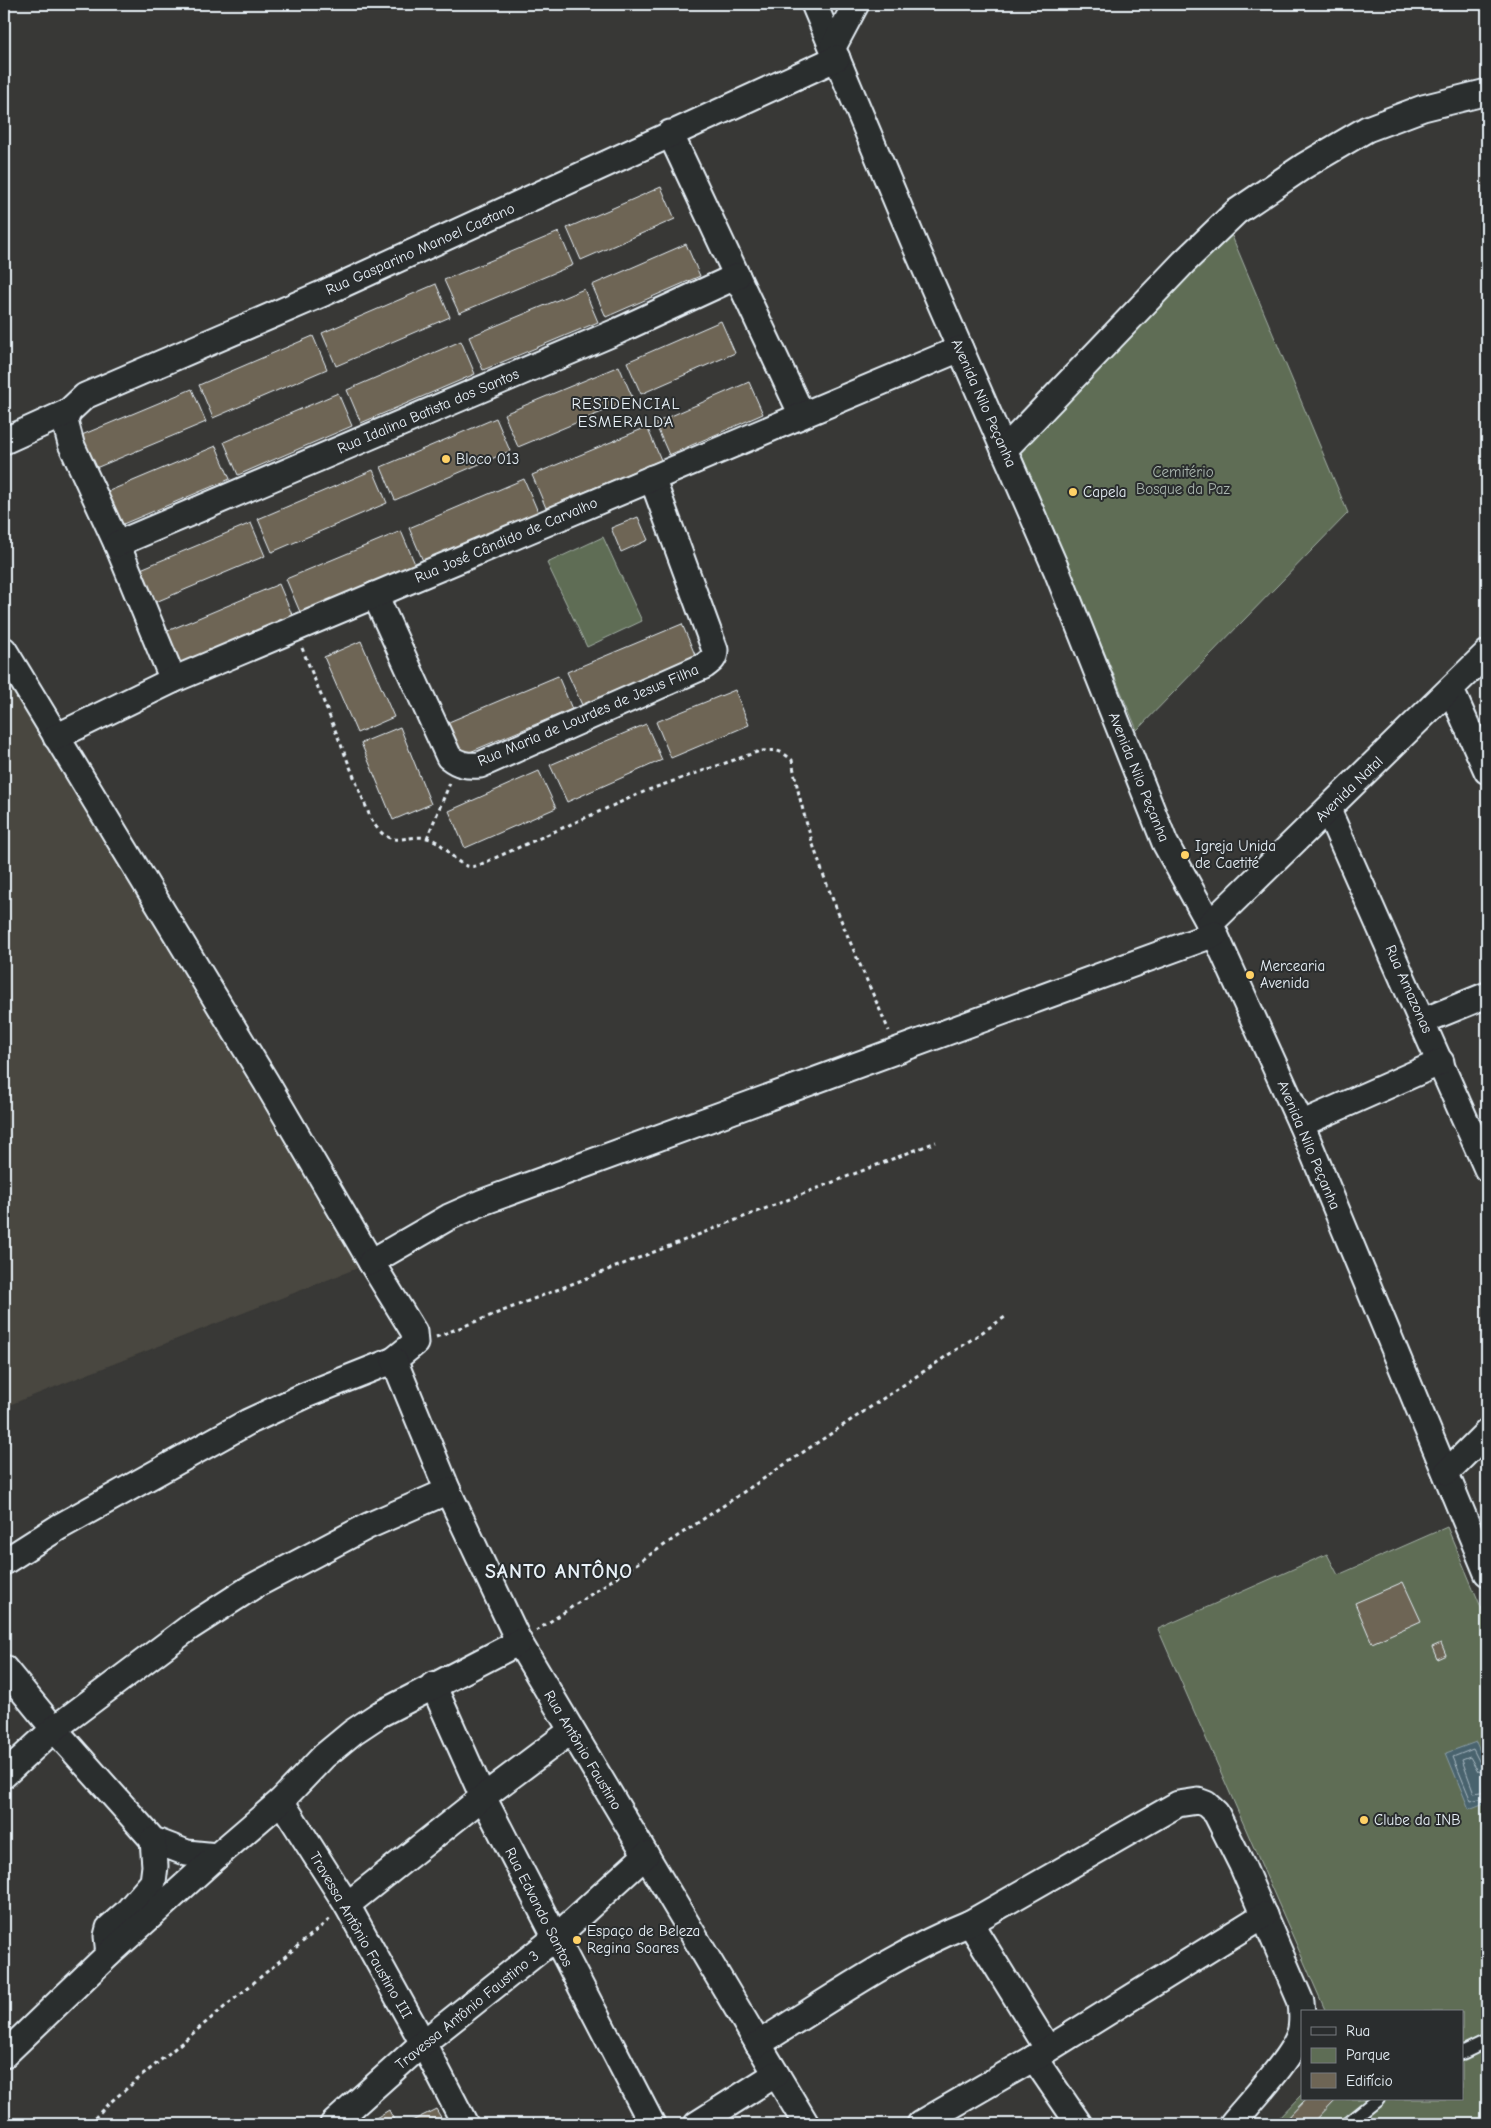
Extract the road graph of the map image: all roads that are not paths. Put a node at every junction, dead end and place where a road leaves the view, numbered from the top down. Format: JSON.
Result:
{"nodes":[{"id":1,"x":814,"y":4,"type":"edge"},
{"id":2,"x":856,"y":4,"type":"edge"},
{"id":3,"x":835,"y":52,"type":"junction"},
{"id":4,"x":1487,"y":92,"type":"edge"},
{"id":5,"x":670,"y":133,"type":"junction"},
{"id":6,"x":737,"y":276,"type":"junction"},
{"id":7,"x":960,"y":349,"type":"junction"},
{"id":8,"x":68,"y":412,"type":"junction"},
{"id":9,"x":802,"y":415,"type":"junction"},
{"id":10,"x":4,"y":441,"type":"edge"},
{"id":11,"x":1004,"y":450,"type":"junction"},
{"id":12,"x":652,"y":478,"type":"junction"},
{"id":13,"x":117,"y":544,"type":"junction"},
{"id":14,"x":375,"y":595,"type":"junction"},
{"id":15,"x":4,"y":650,"type":"edge"},
{"id":16,"x":1487,"y":653,"type":"edge"},
{"id":17,"x":173,"y":680,"type":"junction"},
{"id":18,"x":1451,"y":690,"type":"junction"},
{"id":19,"x":56,"y":737,"type":"junction"},
{"id":20,"x":1487,"y":771,"type":"edge"},
{"id":21,"x":1328,"y":810,"type":"junction"},
{"id":22,"x":1212,"y":929,"type":"junction"},
{"id":23,"x":1487,"y":995,"type":"edge"},
{"id":24,"x":1423,"y":1021,"type":"junction"},
{"id":25,"x":1441,"y":1062,"type":"junction"},
{"id":26,"x":1301,"y":1124,"type":"junction"},
{"id":27,"x":1487,"y":1169,"type":"edge"},
{"id":28,"x":371,"y":1262,"type":"junction"},
{"id":29,"x":403,"y":1353,"type":"junction"},
{"id":30,"x":1487,"y":1432,"type":"edge"},
{"id":31,"x":1447,"y":1472,"type":"junction"},
{"id":32,"x":448,"y":1491,"type":"junction"},
{"id":33,"x":4,"y":1562,"type":"edge"},
{"id":34,"x":1487,"y":1573,"type":"edge"},
{"id":35,"x":519,"y":1642,"type":"junction"},
{"id":36,"x":4,"y":1668,"type":"edge"},
{"id":37,"x":433,"y":1686,"type":"junction"},
{"id":38,"x":54,"y":1728,"type":"junction"},
{"id":39,"x":571,"y":1731,"type":"junction"},
{"id":40,"x":4,"y":1775,"type":"edge"},
{"id":41,"x":483,"y":1796,"type":"junction"},
{"id":42,"x":281,"y":1801,"type":"junction"},
{"id":43,"x":153,"y":1840,"type":"junction"},
{"id":44,"x":217,"y":1856,"type":"junction"},
{"id":45,"x":646,"y":1856,"type":"junction"},
{"id":46,"x":348,"y":1905,"type":"junction"},
{"id":47,"x":1264,"y":1915,"type":"junction"},
{"id":48,"x":970,"y":1923,"type":"junction"},
{"id":49,"x":555,"y":1938,"type":"junction"},
{"id":50,"x":109,"y":1954,"type":"junction"},
{"id":51,"x":1301,"y":2010,"type":"edge"},
{"id":52,"x":1301,"y":2025,"type":"edge"},
{"id":53,"x":1487,"y":2041,"type":"edge"},
{"id":54,"x":423,"y":2043,"type":"junction"},
{"id":55,"x":758,"y":2044,"type":"junction"},
{"id":56,"x":1464,"y":2052,"type":"edge"},
{"id":57,"x":1041,"y":2054,"type":"junction"},
{"id":58,"x":4,"y":2055,"type":"edge"},
{"id":59,"x":776,"y":2074,"type":"junction"},
{"id":60,"x":1377,"y":2100,"type":"edge"},
{"id":61,"x":333,"y":2124,"type":"edge"},
{"id":62,"x":465,"y":2124,"type":"edge"},
{"id":63,"x":652,"y":2124,"type":"edge"},
{"id":64,"x":697,"y":2124,"type":"edge"},
{"id":65,"x":806,"y":2124,"type":"edge"},
{"id":66,"x":920,"y":2124,"type":"edge"},
{"id":67,"x":1079,"y":2124,"type":"edge"},
{"id":68,"x":1232,"y":2124,"type":"edge"},
{"id":69,"x":1347,"y":2124,"type":"edge"}],
"edges":[{"from":1,"to":3,"type":"street","name":"Avenida Nilo Peçanha"},
{"from":2,"to":3,"type":"street"},
{"from":3,"to":5,"type":"street","name":"Rua Gasparino Manoel Caetano"},
{"from":3,"to":7,"type":"street","name":"Avenida Nilo Peçanha"},
{"from":4,"to":11,"type":"street"},
{"from":5,"to":6,"type":"street"},
{"from":5,"to":8,"type":"street","name":"Rua Gasparino Manoel Caetano"},
{"from":6,"to":9,"type":"street"},
{"from":6,"to":13,"type":"street","name":"Rua Idalina Batista dos Santos"},
{"from":7,"to":9,"type":"street","name":"Rua José Cândido de Carvalho"},
{"from":7,"to":11,"type":"street","name":"Avenida Nilo Peçanha"},
{"from":8,"to":10,"type":"street","name":"Rua Gasparino Manoel Caetano"},
{"from":8,"to":13,"type":"street"},
{"from":9,"to":12,"type":"street","name":"Rua José Cândido de Carvalho"},
{"from":11,"to":22,"type":"street","name":"Avenida Nilo Peçanha"},
{"from":12,"to":14,"type":"street","name":"Rua José Cândido de Carvalho"},
{"from":12,"to":14,"type":"street","name":"Rua Maria de Lourdes de Jesus Filha"},
{"from":13,"to":17,"type":"street"},
{"from":14,"to":17,"type":"street","name":"Rua José Cândido de Carvalho"},
{"from":15,"to":19,"type":"street","name":"Rua Antônio Faustino"},
{"from":16,"to":18,"type":"street","name":"Avenida Natal"},
{"from":17,"to":19,"type":"street","name":"Rua José Cândido de Carvalho"},
{"from":18,"to":20,"type":"street"},
{"from":18,"to":21,"type":"street","name":"Avenida Natal"},
{"from":19,"to":28,"type":"street","name":"Rua Antônio Faustino"},
{"from":21,"to":22,"type":"street","name":"Avenida Natal"},
{"from":21,"to":24,"type":"street","name":"Rua Amazonas"},
{"from":22,"to":26,"type":"street","name":"Avenida Nilo Peçanha"},
{"from":22,"to":28,"type":"street"},
{"from":23,"to":24,"type":"street"},
{"from":24,"to":25,"type":"street","name":"Rua Amazonas"},
{"from":25,"to":26,"type":"street"},
{"from":25,"to":27,"type":"street","name":"Rua Amazonas"},
{"from":26,"to":31,"type":"street","name":"Avenida Nilo Peçanha"},
{"from":28,"to":29,"type":"street","name":"Rua Antônio Faustino"},
{"from":29,"to":32,"type":"street","name":"Rua Antônio Faustino"},
{"from":29,"to":33,"type":"street"},
{"from":30,"to":31,"type":"street"},
{"from":31,"to":34,"type":"street","name":"Avenida Nilo Peçanha"},
{"from":32,"to":35,"type":"street","name":"Rua Antônio Faustino"},
{"from":32,"to":38,"type":"street"},
{"from":35,"to":37,"type":"street"},
{"from":35,"to":39,"type":"street","name":"Rua Antônio Faustino"},
{"from":36,"to":38,"type":"street"},
{"from":37,"to":41,"type":"street","name":"Rua Edvando Santos"},
{"from":37,"to":42,"type":"street"},
{"from":38,"to":40,"type":"street"},
{"from":38,"to":43,"type":"street"},
{"from":39,"to":41,"type":"street"},
{"from":39,"to":45,"type":"street","name":"Rua Antônio Faustino"},
{"from":41,"to":46,"type":"street"},
{"from":41,"to":49,"type":"street","name":"Rua Edvando Santos"},
{"from":42,"to":44,"type":"street"},
{"from":42,"to":46,"type":"street","name":"Travessa Antônio Faustino III"},
{"from":43,"to":44,"type":"street"},
{"from":43,"to":50,"type":"street"},
{"from":44,"to":50,"type":"street"},
{"from":45,"to":49,"type":"street","name":"Travessa Antônio Faustino 3"},
{"from":45,"to":55,"type":"street","name":"Rua Antônio Faustino"},
{"from":46,"to":54,"type":"street","name":"Travessa Antônio Faustino III"},
{"from":47,"to":48,"type":"street"},
{"from":47,"to":51,"type":"street"},
{"from":47,"to":57,"type":"street"},
{"from":48,"to":55,"type":"street"},
{"from":48,"to":57,"type":"street"},
{"from":49,"to":54,"type":"street","name":"Travessa Antônio Faustino 3"},
{"from":49,"to":63,"type":"street","name":"Rua Edvando Santos"},
{"from":50,"to":58,"type":"street"},
{"from":52,"to":68,"type":"street"},
{"from":53,"to":56,"type":"lane"},
{"from":54,"to":61,"type":"street","name":"Travessa Antônio Faustino 3"},
{"from":54,"to":62,"type":"street","name":"Travessa Antônio Faustino III"},
{"from":55,"to":59,"type":"street","name":"Rua Antônio Faustino"},
{"from":57,"to":66,"type":"street"},
{"from":57,"to":67,"type":"street"},
{"from":59,"to":64,"type":"street"},
{"from":59,"to":65,"type":"street","name":"Rua Antônio Faustino"},
{"from":60,"to":69,"type":"lane"}]}
